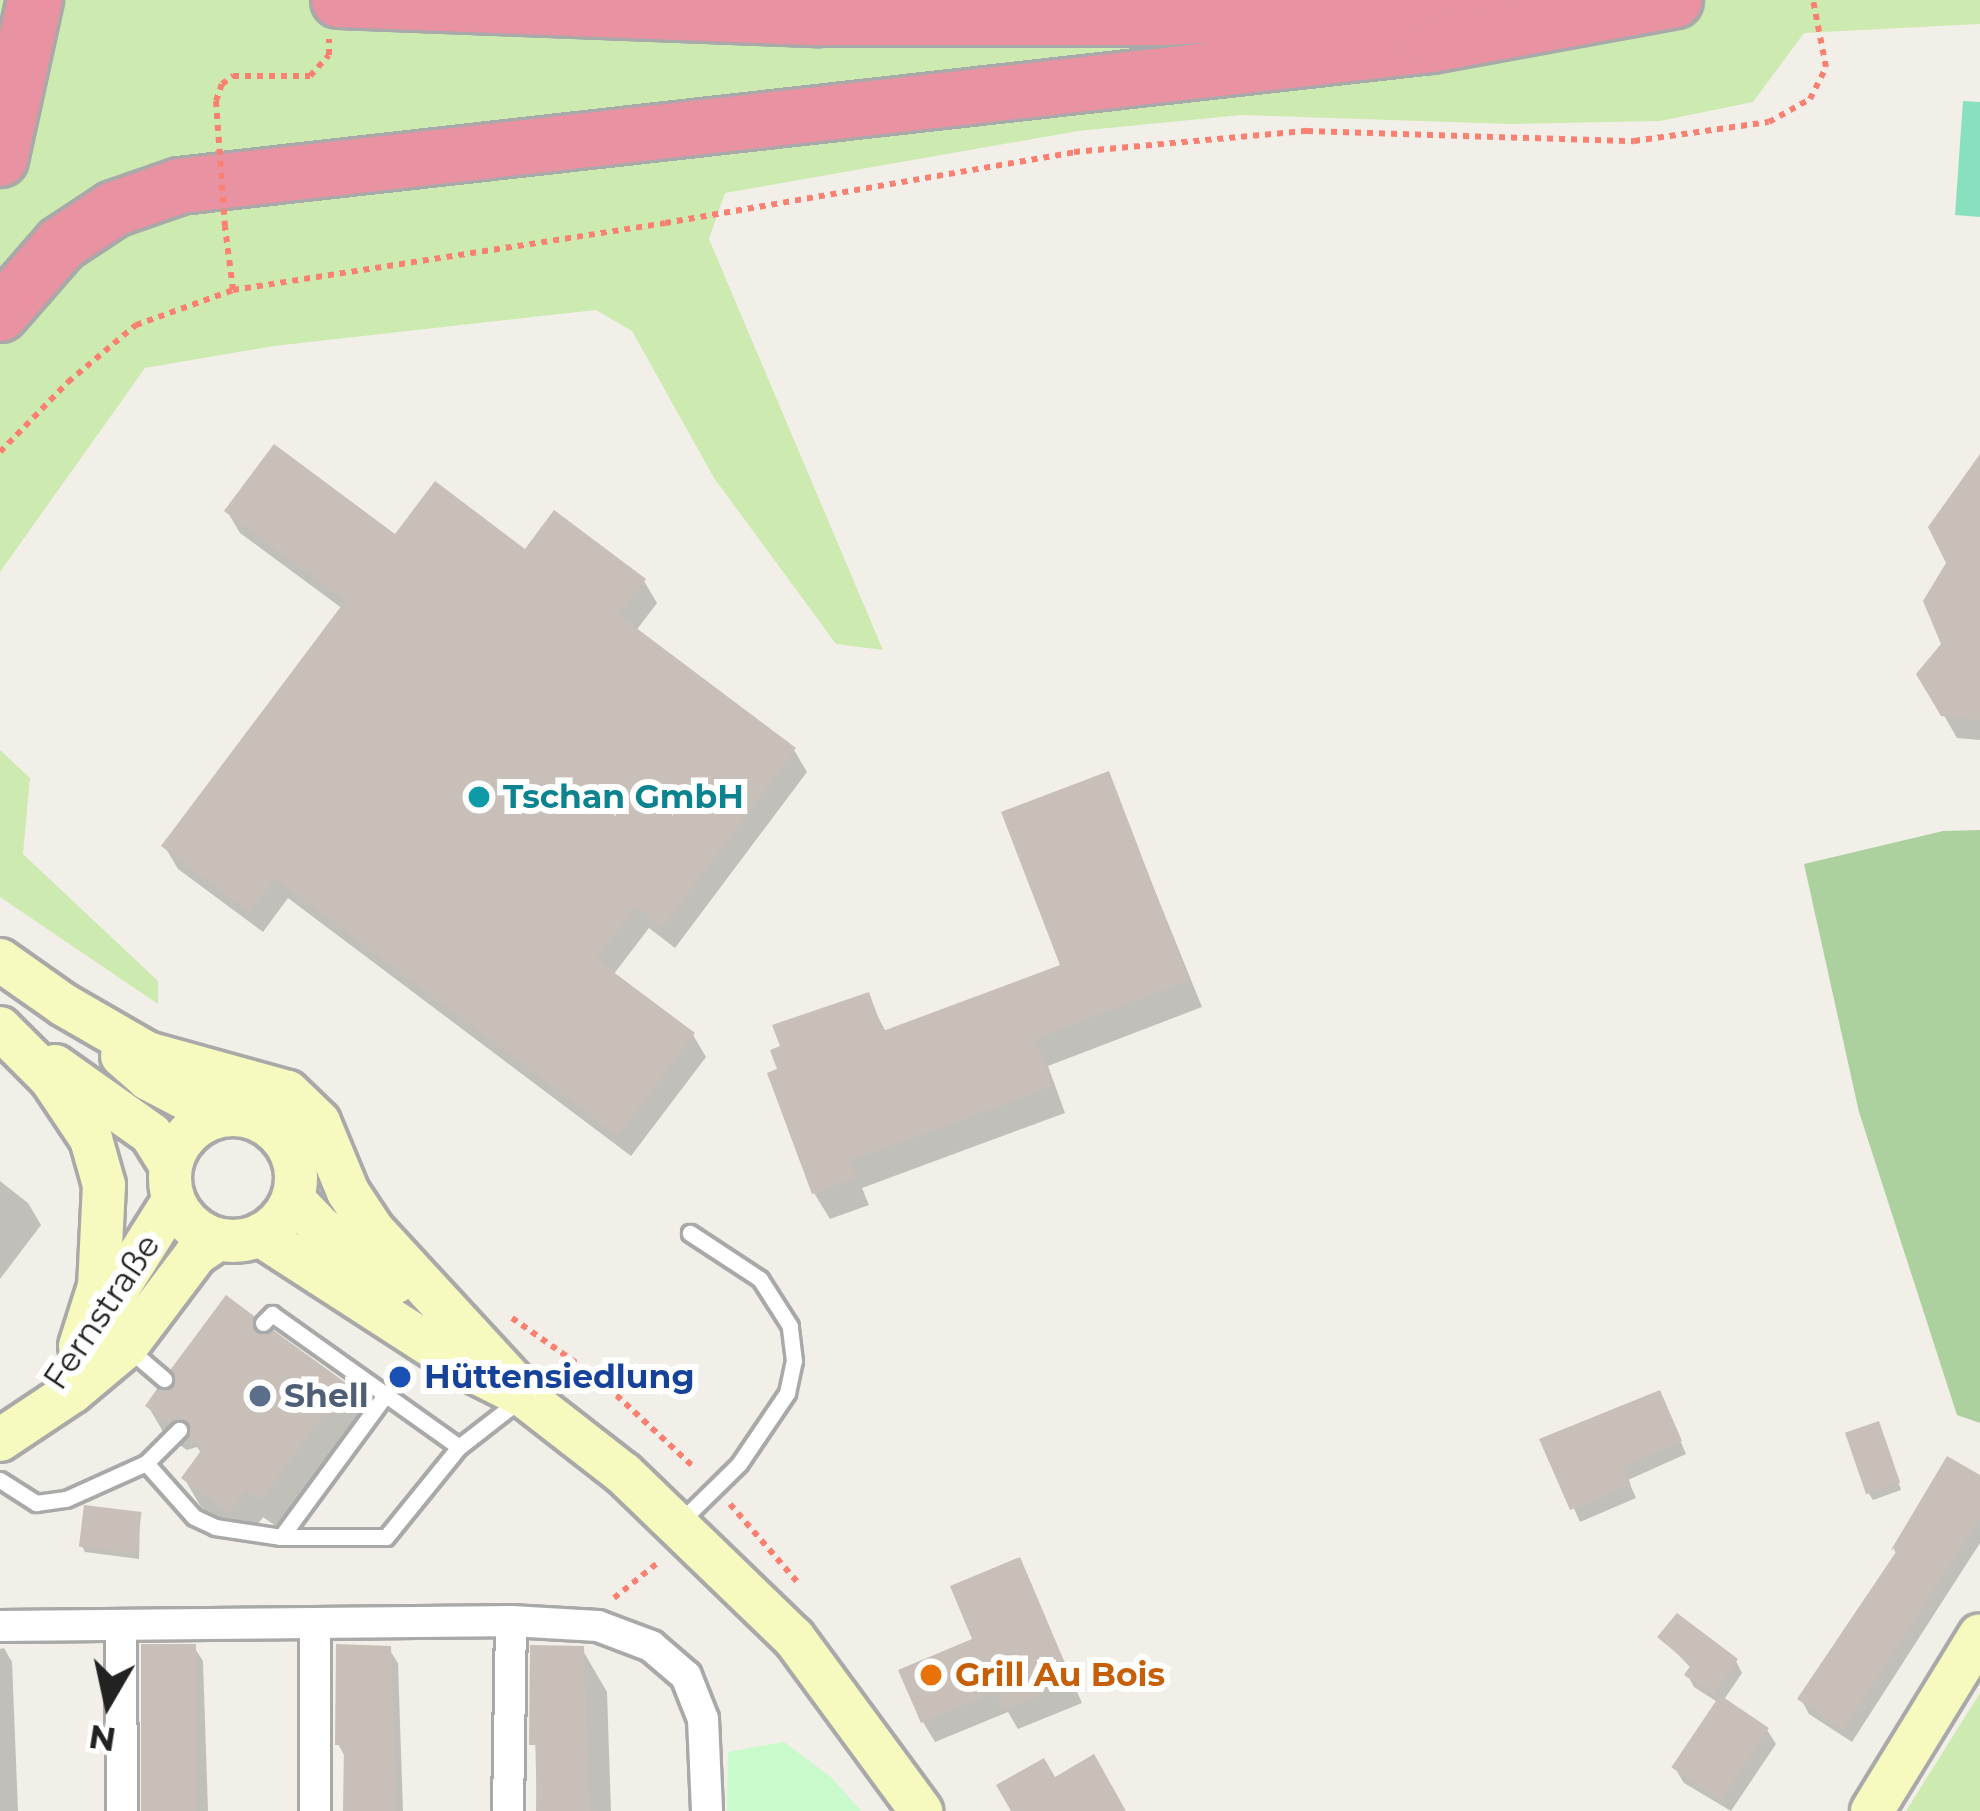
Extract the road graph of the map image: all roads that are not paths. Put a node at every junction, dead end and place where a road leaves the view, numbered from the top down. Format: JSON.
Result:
{"nodes":[{"id":1,"x":34,"y":0,"type":"edge"},
{"id":2,"x":1525,"y":0,"type":"edge"},
{"id":3,"x":1675,"y":0,"type":"edge"},
{"id":4,"x":338,"y":6,"type":"edge"},
{"id":5,"x":0,"y":159,"type":"edge"},
{"id":6,"x":0,"y":314,"type":"edge"},
{"id":7,"x":0,"y":960,"type":"edge"},
{"id":8,"x":64,"y":1005,"type":"junction"},
{"id":9,"x":0,"y":1028,"type":"edge"},
{"id":10,"x":217,"y":1115,"type":"junction"},
{"id":11,"x":172,"y":1182,"type":"junction"},
{"id":12,"x":293,"y":1198,"type":"junction"},
{"id":13,"x":690,"y":1233,"type":"dead end"},
{"id":14,"x":260,"y":1235,"type":"junction"},
{"id":15,"x":218,"y":1240,"type":"junction"},
{"id":16,"x":263,"y":1323,"type":"dead end"},
{"id":17,"x":80,"y":1346,"type":"junction"},
{"id":18,"x":126,"y":1347,"type":"junction"},
{"id":19,"x":488,"y":1349,"type":"junction"},
{"id":20,"x":164,"y":1378,"type":"dead end"},
{"id":21,"x":384,"y":1396,"type":"junction"},
{"id":22,"x":525,"y":1396,"type":"junction"},
{"id":23,"x":13,"y":1430,"type":"edge"},
{"id":24,"x":179,"y":1430,"type":"dead end"},
{"id":25,"x":459,"y":1447,"type":"junction"},
{"id":26,"x":146,"y":1463,"type":"junction"},
{"id":27,"x":0,"y":1480,"type":"edge"},
{"id":28,"x":685,"y":1529,"type":"junction"},
{"id":29,"x":280,"y":1537,"type":"junction"},
{"id":30,"x":511,"y":1621,"type":"junction"},
{"id":31,"x":315,"y":1624,"type":"junction"},
{"id":32,"x":0,"y":1627,"type":"edge"},
{"id":33,"x":121,"y":1627,"type":"junction"},
{"id":34,"x":1980,"y":1635,"type":"edge"},
{"id":35,"x":122,"y":1811,"type":"edge"},
{"id":36,"x":315,"y":1811,"type":"edge"},
{"id":37,"x":508,"y":1811,"type":"edge"},
{"id":38,"x":707,"y":1811,"type":"edge"},
{"id":39,"x":921,"y":1811,"type":"edge"},
{"id":40,"x":1872,"y":1811,"type":"edge"}],
"edges":[{"from":1,"to":5,"type":"highway"},
{"from":2,"to":4,"type":"highway"},
{"from":3,"to":6,"type":"highway"},
{"from":7,"to":8,"type":"main road"},
{"from":8,"to":10,"type":"main road"},
{"from":8,"to":19,"type":"main road"},
{"from":9,"to":11,"type":"main road"},
{"from":9,"to":17,"type":"main road"},
{"from":10,"to":11,"type":"main road"},
{"from":10,"to":12,"type":"main road"},
{"from":11,"to":15,"type":"main road"},
{"from":11,"to":17,"type":"main road","name":"Fernstraße"},
{"from":12,"to":14,"type":"main road"},
{"from":12,"to":19,"type":"main road"},
{"from":13,"to":28,"type":"lane"},
{"from":14,"to":15,"type":"main road"},
{"from":14,"to":22,"type":"main road"},
{"from":15,"to":18,"type":"main road","name":"Fernstraße"},
{"from":16,"to":21,"type":"lane"},
{"from":17,"to":23,"type":"main road","name":"Fernstraße"},
{"from":18,"to":20,"type":"lane"},
{"from":18,"to":23,"type":"main road","name":"Fernstraße"},
{"from":19,"to":22,"type":"main road"},
{"from":21,"to":25,"type":"lane"},
{"from":21,"to":29,"type":"lane"},
{"from":22,"to":25,"type":"lane"},
{"from":22,"to":28,"type":"main road"},
{"from":24,"to":26,"type":"lane"},
{"from":25,"to":29,"type":"lane"},
{"from":26,"to":27,"type":"lane"},
{"from":26,"to":29,"type":"lane"},
{"from":28,"to":39,"type":"main road"},
{"from":30,"to":31,"type":"street"},
{"from":30,"to":37,"type":"street"},
{"from":30,"to":38,"type":"street"},
{"from":31,"to":33,"type":"street"},
{"from":31,"to":36,"type":"street"},
{"from":32,"to":33,"type":"street"},
{"from":33,"to":35,"type":"street"},
{"from":34,"to":40,"type":"main road"}]}
